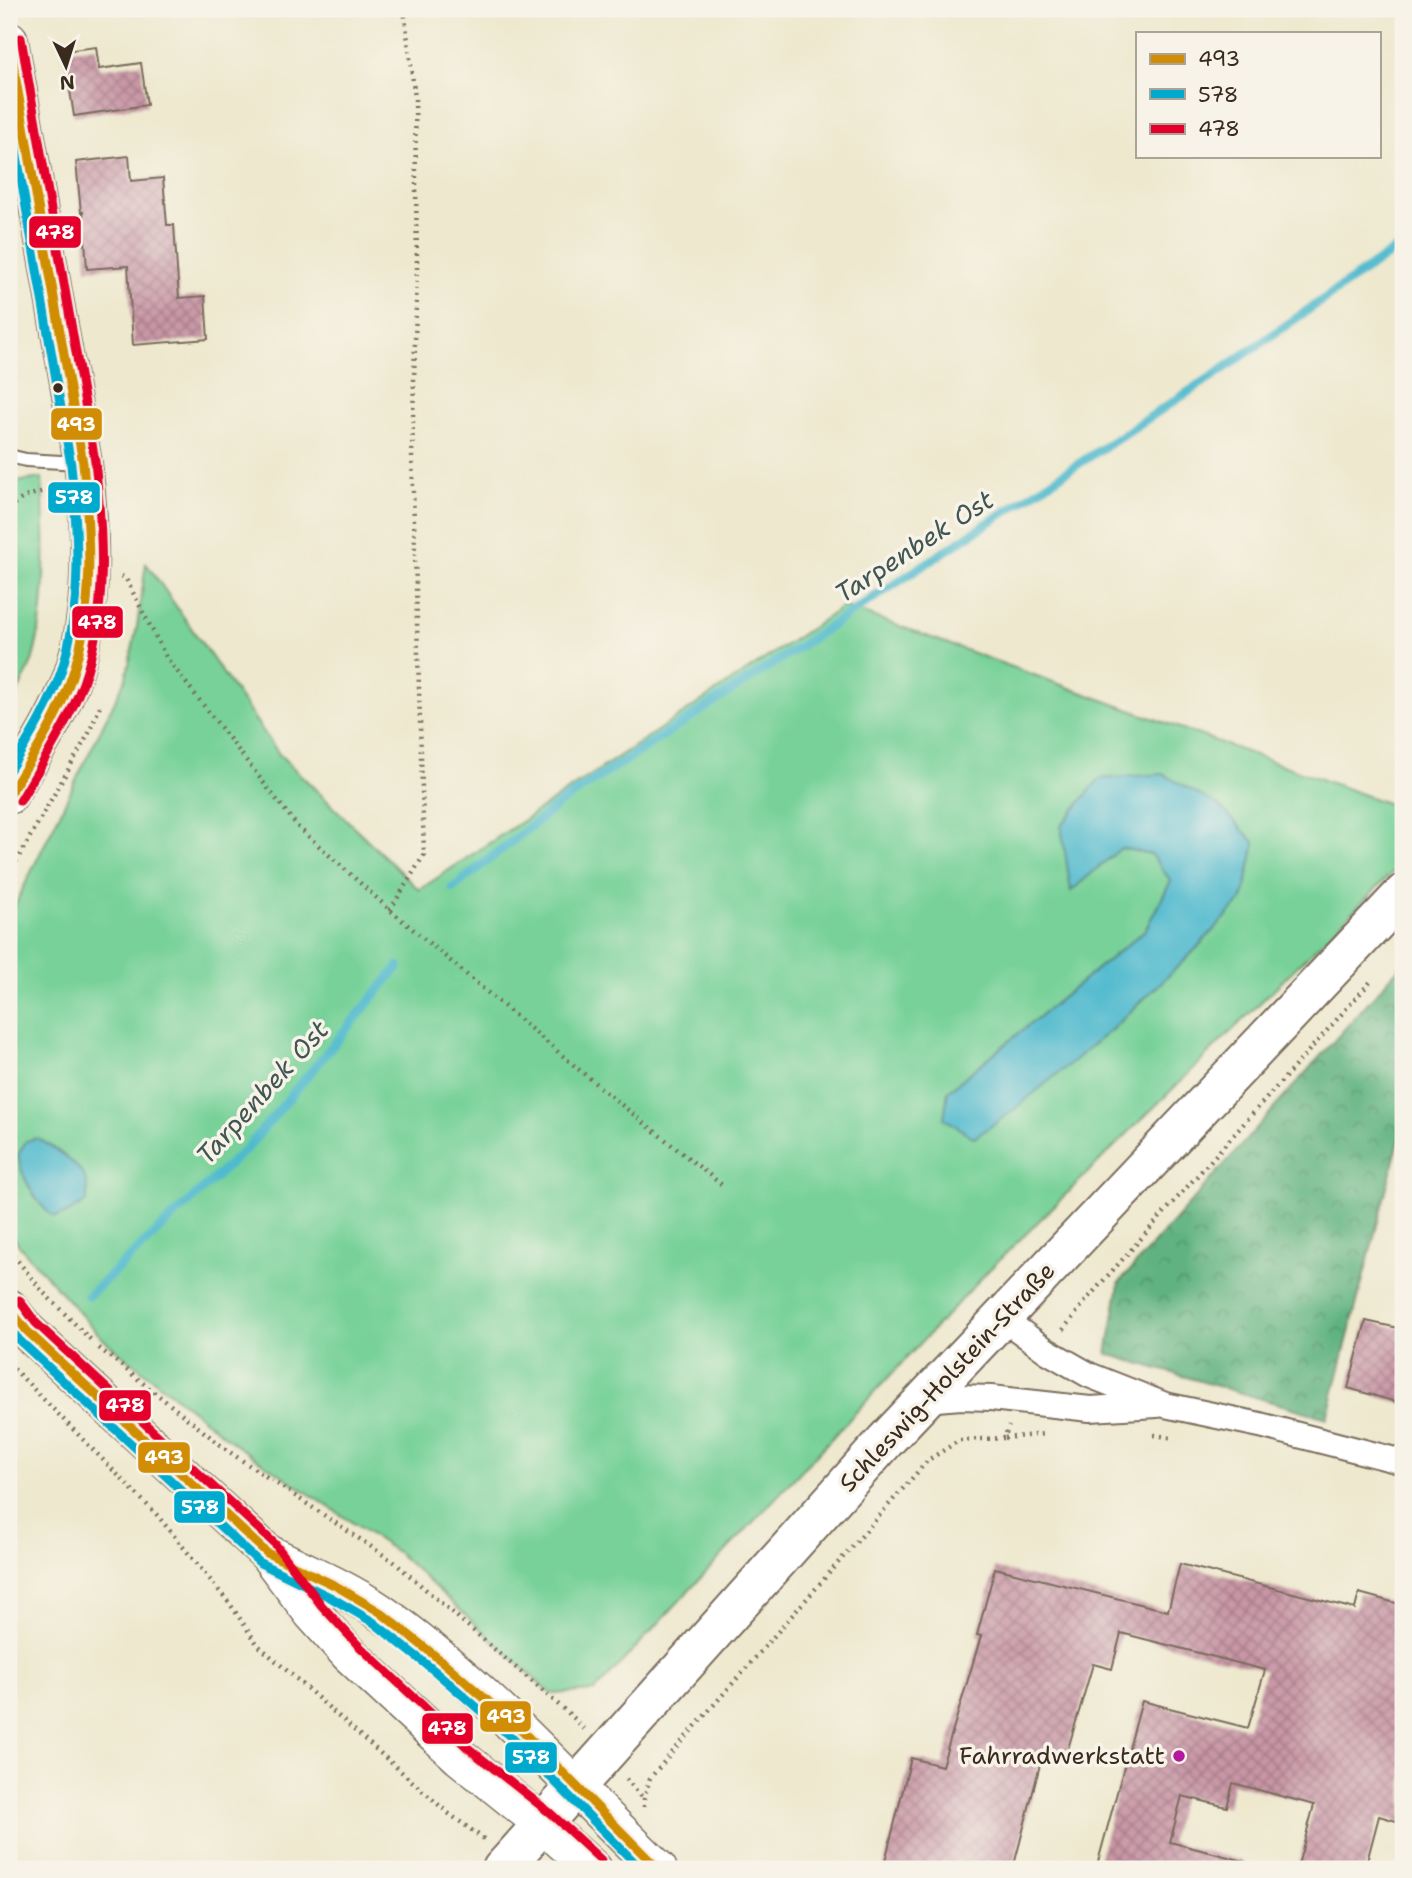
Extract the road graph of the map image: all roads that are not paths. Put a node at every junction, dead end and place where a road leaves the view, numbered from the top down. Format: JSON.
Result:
{"nodes":[{"id":1,"x":9,"y":40,"type":"edge"},
{"id":2,"x":9,"y":456,"type":"edge"},
{"id":3,"x":83,"y":463,"type":"junction"},
{"id":4,"x":9,"y":795,"type":"edge"},
{"id":5,"x":1403,"y":894,"type":"edge"},
{"id":6,"x":9,"y":1308,"type":"edge"},
{"id":7,"x":1002,"y":1318,"type":"junction"},
{"id":8,"x":924,"y":1400,"type":"junction"},
{"id":9,"x":1165,"y":1405,"type":"junction"},
{"id":10,"x":1403,"y":1462,"type":"edge"},
{"id":11,"x":267,"y":1553,"type":"junction"},
{"id":12,"x":575,"y":1786,"type":"junction"},
{"id":13,"x":542,"y":1823,"type":"junction"},
{"id":14,"x":506,"y":1864,"type":"edge"},
{"id":15,"x":593,"y":1869,"type":"edge"},
{"id":16,"x":658,"y":1869,"type":"edge"}],
"edges":[{"from":1,"to":3,"type":"main road"},
{"from":2,"to":3,"type":"lane"},
{"from":3,"to":4,"type":"main road"},
{"from":5,"to":7,"type":"main road","name":"Schleswig-Holstein-Straße"},
{"from":6,"to":11,"type":"main road"},
{"from":7,"to":8,"type":"main road","name":"Schleswig-Holstein-Straße"},
{"from":7,"to":9,"type":"street"},
{"from":8,"to":9,"type":"street"},
{"from":8,"to":12,"type":"main road","name":"Schleswig-Holstein-Straße"},
{"from":9,"to":10,"type":"street"},
{"from":11,"to":12,"type":"main road"},
{"from":11,"to":13,"type":"main road"},
{"from":12,"to":13,"type":"main road","name":"Schleswig-Holstein-Straße"},
{"from":12,"to":16,"type":"main road"},
{"from":13,"to":14,"type":"main road","name":"Schleswig-Holstein-Straße"},
{"from":13,"to":15,"type":"main road"}]}
